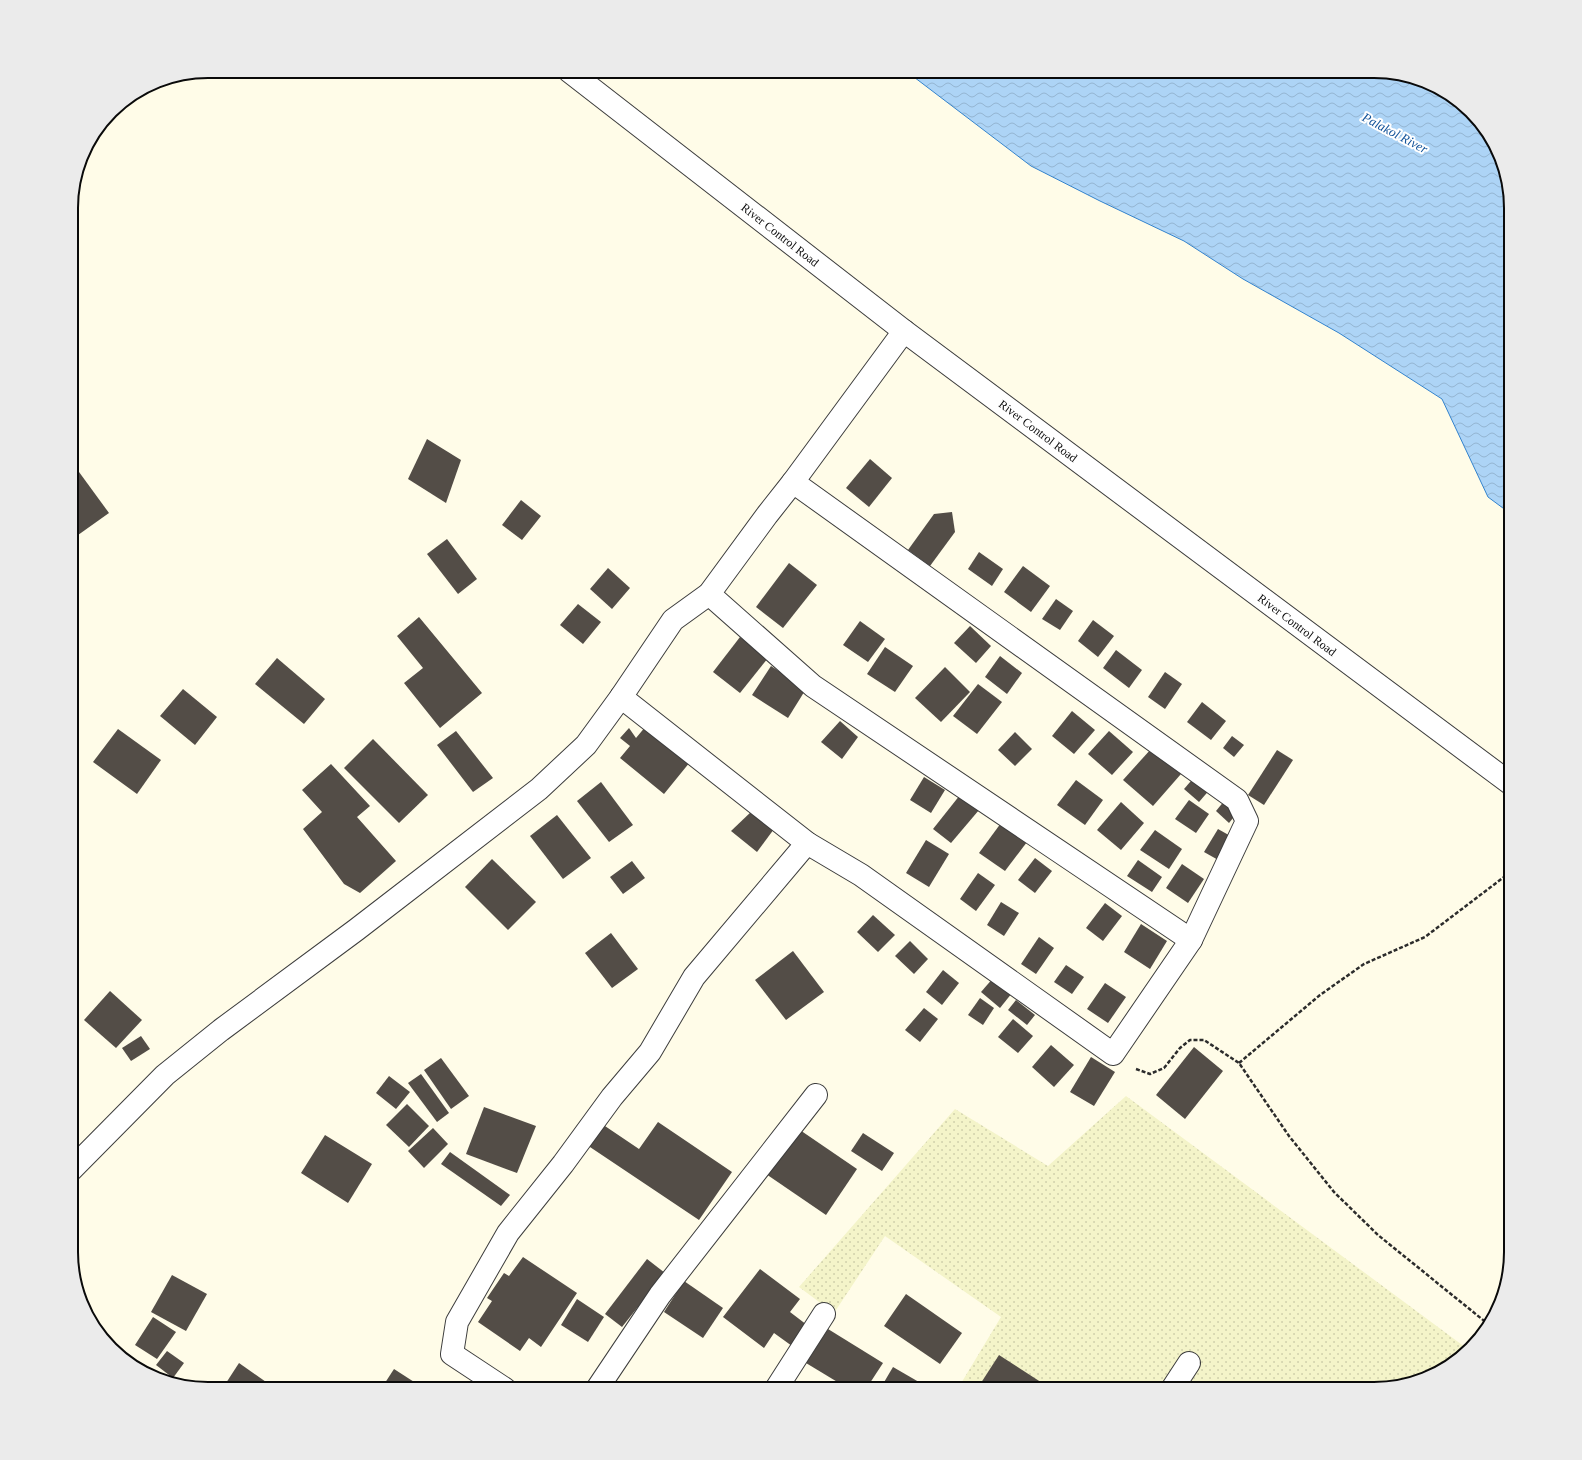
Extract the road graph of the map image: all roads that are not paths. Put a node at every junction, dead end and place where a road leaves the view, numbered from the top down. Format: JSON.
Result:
{"nodes":[{"id":1,"x":578,"y":78,"type":"edge"},
{"id":2,"x":904,"y":331,"type":"junction"},
{"id":3,"x":793,"y":482,"type":"junction"},
{"id":4,"x":709,"y":594,"type":"junction"},
{"id":5,"x":621,"y":697,"type":"junction"},
{"id":6,"x":1504,"y":779,"type":"edge"},
{"id":7,"x":807,"y":843,"type":"junction"},
{"id":8,"x":1191,"y":940,"type":"junction"},
{"id":9,"x":816,"y":1095,"type":"dead end"},
{"id":10,"x":78,"y":1163,"type":"edge"},
{"id":11,"x":824,"y":1314,"type":"dead end"},
{"id":12,"x":1189,"y":1363,"type":"dead end"},
{"id":13,"x":494,"y":1382,"type":"edge"},
{"id":14,"x":602,"y":1382,"type":"edge"},
{"id":15,"x":780,"y":1382,"type":"edge"},
{"id":16,"x":1177,"y":1382,"type":"edge"}],
"edges":[{"from":1,"to":2,"type":"street","name":"River Control Road"},
{"from":2,"to":3,"type":"street"},
{"from":2,"to":6,"type":"street","name":"River Control Road"},
{"from":3,"to":4,"type":"street"},
{"from":3,"to":8,"type":"street"},
{"from":4,"to":5,"type":"street"},
{"from":4,"to":8,"type":"street"},
{"from":5,"to":7,"type":"street"},
{"from":5,"to":10,"type":"street"},
{"from":7,"to":8,"type":"street"},
{"from":7,"to":13,"type":"street"},
{"from":9,"to":14,"type":"street"},
{"from":11,"to":15,"type":"street"},
{"from":12,"to":16,"type":"street"}]}
